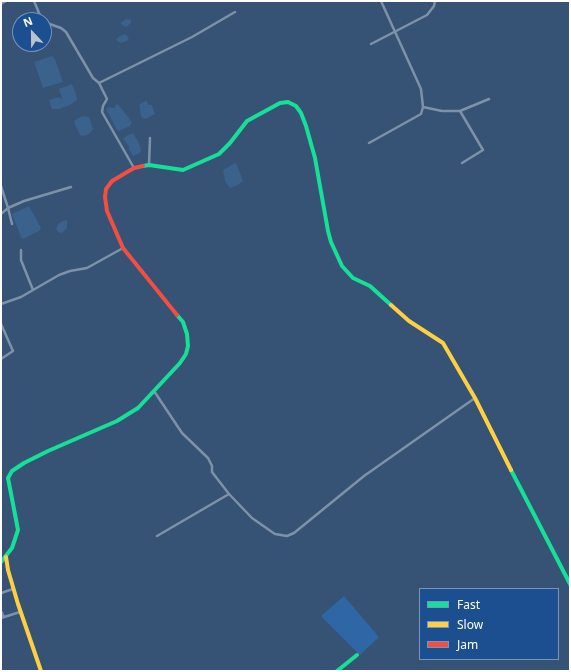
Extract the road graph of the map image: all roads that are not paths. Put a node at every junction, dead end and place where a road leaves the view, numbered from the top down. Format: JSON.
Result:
{"nodes":[{"id":1,"x":6,"y":1,"type":"edge"},
{"id":2,"x":34,"y":1,"type":"edge"},
{"id":3,"x":381,"y":1,"type":"edge"},
{"id":4,"x":435,"y":1,"type":"edge"},
{"id":5,"x":1,"y":4,"type":"edge"},
{"id":6,"x":39,"y":12,"type":"edge"},
{"id":7,"x":235,"y":12,"type":"dead end"},
{"id":8,"x":52,"y":25,"type":"edge"},
{"id":9,"x":395,"y":31,"type":"junction"},
{"id":10,"x":371,"y":44,"type":"dead end"},
{"id":11,"x":100,"y":83,"type":"junction"},
{"id":12,"x":489,"y":99,"type":"dead end"},
{"id":13,"x":423,"y":107,"type":"junction"},
{"id":14,"x":460,"y":111,"type":"junction"},
{"id":15,"x":150,"y":138,"type":"dead end"},
{"id":16,"x":369,"y":143,"type":"dead end"},
{"id":17,"x":462,"y":163,"type":"dead end"},
{"id":18,"x":149,"y":166,"type":"junction"},
{"id":19,"x":134,"y":168,"type":"junction"},
{"id":20,"x":1,"y":186,"type":"edge"},
{"id":21,"x":71,"y":187,"type":"dead end"},
{"id":22,"x":8,"y":208,"type":"junction"},
{"id":23,"x":1,"y":214,"type":"edge"},
{"id":24,"x":12,"y":224,"type":"dead end"},
{"id":25,"x":123,"y":248,"type":"junction"},
{"id":26,"x":21,"y":250,"type":"dead end"},
{"id":27,"x":33,"y":290,"type":"junction"},
{"id":28,"x":1,"y":304,"type":"edge"},
{"id":29,"x":1,"y":324,"type":"edge"},
{"id":30,"x":1,"y":358,"type":"edge"},
{"id":31,"x":154,"y":391,"type":"junction"},
{"id":32,"x":475,"y":398,"type":"junction"},
{"id":33,"x":229,"y":494,"type":"junction"},
{"id":34,"x":157,"y":536,"type":"dead end"},
{"id":35,"x":6,"y":557,"type":"junction"},
{"id":36,"x":1,"y":562,"type":"edge"},
{"id":37,"x":570,"y":584,"type":"edge"},
{"id":38,"x":13,"y":589,"type":"junction"},
{"id":39,"x":1,"y":593,"type":"edge"},
{"id":40,"x":1,"y":611,"type":"edge"},
{"id":41,"x":20,"y":612,"type":"junction"},
{"id":42,"x":2,"y":618,"type":"edge"},
{"id":43,"x":357,"y":655,"type":"dead end"},
{"id":44,"x":41,"y":671,"type":"edge"},
{"id":45,"x":337,"y":671,"type":"edge"}],
"edges":[{"from":1,"to":5,"type":"street"},
{"from":2,"to":6,"type":"street"},
{"from":3,"to":9,"type":"street"},
{"from":4,"to":9,"type":"street"},
{"from":7,"to":11,"type":"street"},
{"from":8,"to":11,"type":"street"},
{"from":9,"to":10,"type":"street"},
{"from":9,"to":13,"type":"street"},
{"from":11,"to":19,"type":"street"},
{"from":12,"to":14,"type":"street"},
{"from":13,"to":14,"type":"street"},
{"from":13,"to":16,"type":"street"},
{"from":14,"to":17,"type":"street"},
{"from":15,"to":18,"type":"street"},
{"from":18,"to":19,"type":"street"},
{"from":18,"to":32,"type":"street"},
{"from":19,"to":25,"type":"street"},
{"from":20,"to":22,"type":"street"},
{"from":21,"to":22,"type":"street"},
{"from":22,"to":23,"type":"street"},
{"from":22,"to":24,"type":"street"},
{"from":25,"to":27,"type":"street"},
{"from":25,"to":31,"type":"street"},
{"from":26,"to":27,"type":"street"},
{"from":27,"to":28,"type":"street"},
{"from":29,"to":30,"type":"street"},
{"from":31,"to":33,"type":"street"},
{"from":31,"to":35,"type":"street"},
{"from":32,"to":33,"type":"street"},
{"from":32,"to":37,"type":"street"},
{"from":33,"to":34,"type":"street"},
{"from":35,"to":36,"type":"street"},
{"from":35,"to":38,"type":"street"},
{"from":38,"to":39,"type":"street"},
{"from":38,"to":41,"type":"street"},
{"from":40,"to":42,"type":"street"},
{"from":41,"to":42,"type":"street"},
{"from":41,"to":44,"type":"street"},
{"from":43,"to":45,"type":"street"}]}
